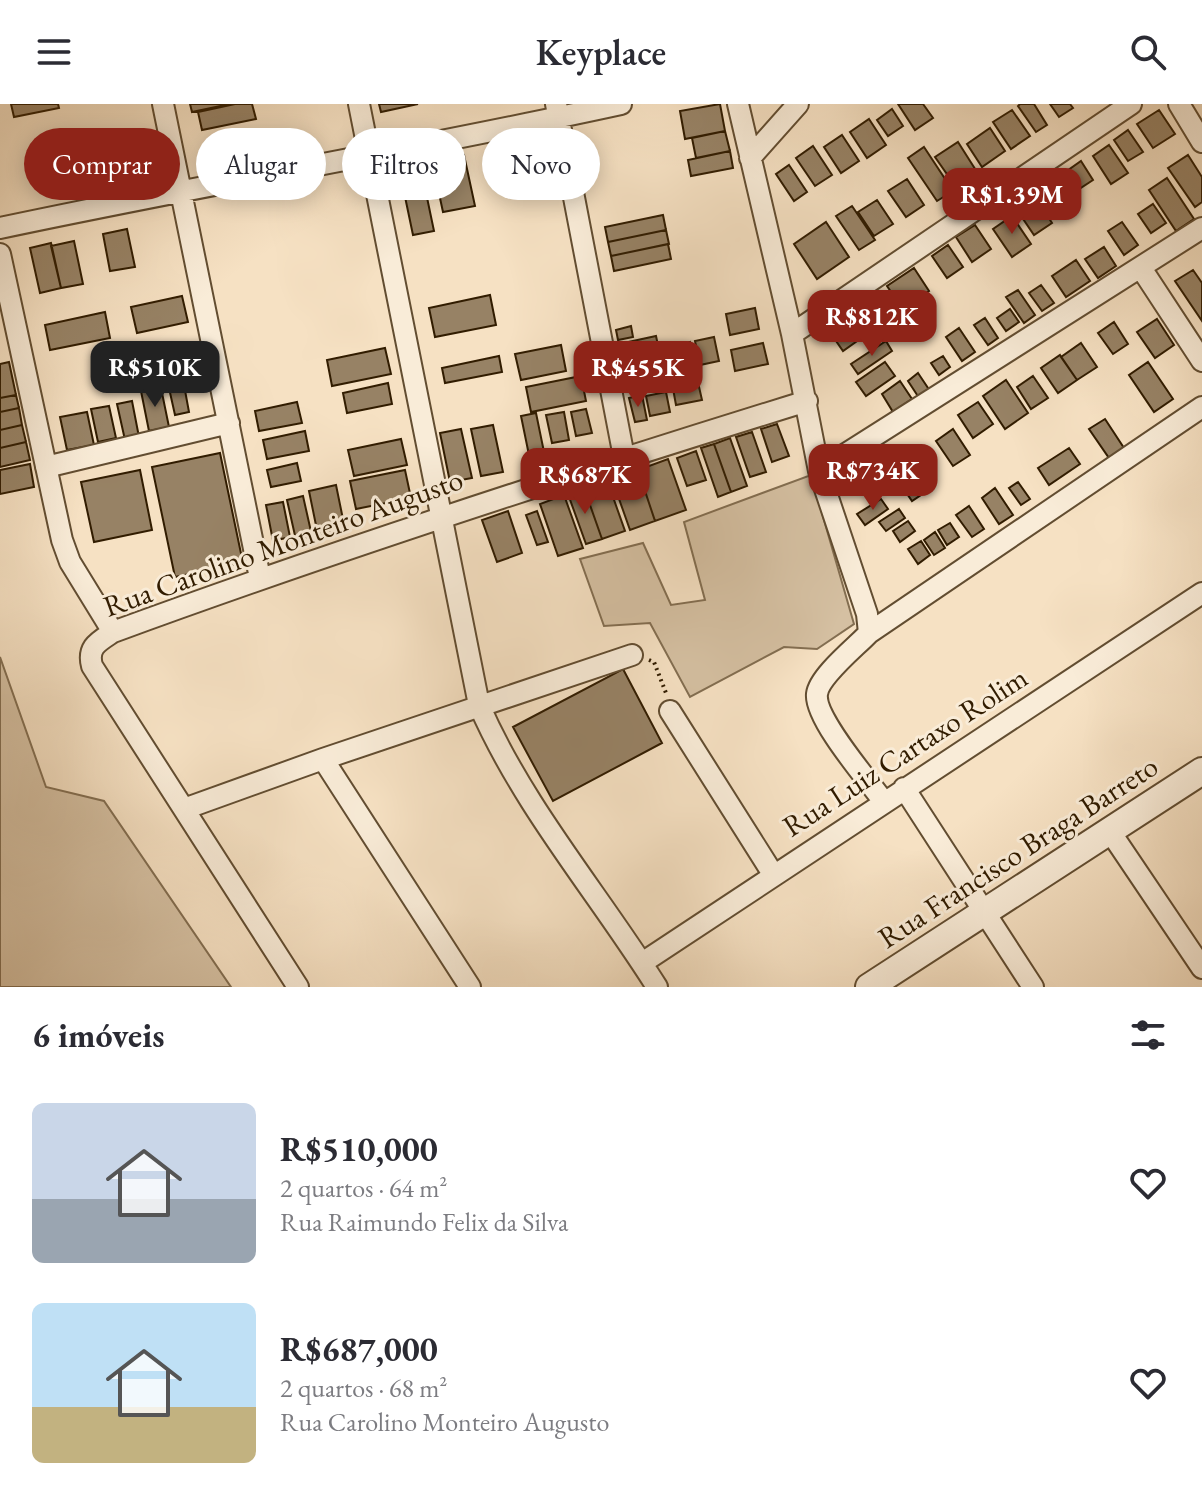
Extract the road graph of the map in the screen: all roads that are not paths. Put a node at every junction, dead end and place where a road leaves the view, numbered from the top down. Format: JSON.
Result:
{"nodes":[{"id":1,"x":163,"y":104,"type":"edge"},
{"id":2,"x":359,"y":104,"type":"edge"},
{"id":3,"x":621,"y":104,"type":"edge"},
{"id":4,"x":738,"y":104,"type":"edge"},
{"id":5,"x":798,"y":104,"type":"edge"},
{"id":6,"x":1131,"y":104,"type":"edge"},
{"id":7,"x":1179,"y":104,"type":"edge"},
{"id":8,"x":557,"y":111,"type":"edge"},
{"id":9,"x":167,"y":128,"type":"edge"},
{"id":10,"x":364,"y":128,"type":"edge"},
{"id":11,"x":466,"y":133,"type":"edge"},
{"id":12,"x":1202,"y":142,"type":"edge"},
{"id":13,"x":750,"y":158,"type":"junction"},
{"id":14,"x":342,"y":162,"type":"edge"},
{"id":15,"x":180,"y":190,"type":"edge"},
{"id":16,"x":180,"y":195,"type":"edge"},
{"id":17,"x":132,"y":200,"type":"edge"},
{"id":18,"x":378,"y":200,"type":"edge"},
{"id":19,"x":0,"y":228,"type":"edge"},
{"id":20,"x":1202,"y":228,"type":"edge"},
{"id":21,"x":0,"y":254,"type":"edge"},
{"id":22,"x":1141,"y":268,"type":"junction"},
{"id":23,"x":792,"y":334,"type":"junction"},
{"id":24,"x":1202,"y":361,"type":"edge"},
{"id":25,"x":807,"y":401,"type":"junction"},
{"id":26,"x":1202,"y":407,"type":"edge"},
{"id":27,"x":229,"y":423,"type":"junction"},
{"id":28,"x":624,"y":457,"type":"junction"},
{"id":29,"x":46,"y":467,"type":"junction"},
{"id":30,"x":819,"y":471,"type":"junction"},
{"id":31,"x":441,"y":518,"type":"junction"},
{"id":32,"x":260,"y":578,"type":"junction"},
{"id":33,"x":1202,"y":593,"type":"edge"},
{"id":34,"x":113,"y":632,"type":"junction"},
{"id":35,"x":869,"y":633,"type":"junction"},
{"id":36,"x":632,"y":655,"type":"road end"},
{"id":37,"x":479,"y":705,"type":"junction"},
{"id":38,"x":670,"y":711,"type":"road end"},
{"id":39,"x":323,"y":759,"type":"junction"},
{"id":40,"x":1202,"y":771,"type":"edge"},
{"id":41,"x":904,"y":788,"type":"junction"},
{"id":42,"x":884,"y":802,"type":"junction"},
{"id":43,"x":184,"y":809,"type":"junction"},
{"id":44,"x":1109,"y":830,"type":"junction"},
{"id":45,"x":773,"y":874,"type":"junction"},
{"id":46,"x":987,"y":913,"type":"junction"},
{"id":47,"x":642,"y":963,"type":"junction"},
{"id":48,"x":1202,"y":968,"type":"edge"},
{"id":49,"x":298,"y":987,"type":"edge"},
{"id":50,"x":470,"y":987,"type":"edge"},
{"id":51,"x":657,"y":987,"type":"edge"},
{"id":52,"x":869,"y":987,"type":"edge"},
{"id":53,"x":1033,"y":987,"type":"edge"}],
"edges":[{"from":1,"to":9,"type":"street"},
{"from":2,"to":10,"type":"street"},
{"from":3,"to":8,"type":"street"},
{"from":4,"to":13,"type":"street"},
{"from":5,"to":13,"type":"street"},
{"from":6,"to":23,"type":"street"},
{"from":7,"to":12,"type":"street"},
{"from":8,"to":11,"type":"street"},
{"from":8,"to":28,"type":"street"},
{"from":13,"to":23,"type":"street"},
{"from":14,"to":15,"type":"street"},
{"from":16,"to":27,"type":"street"},
{"from":17,"to":19,"type":"street"},
{"from":18,"to":31,"type":"street"},
{"from":20,"to":22,"type":"street"},
{"from":21,"to":29,"type":"street"},
{"from":22,"to":24,"type":"street"},
{"from":22,"to":30,"type":"street"},
{"from":23,"to":25,"type":"street"},
{"from":25,"to":28,"type":"street","name":"Rua Carolino Monteiro Augusto"},
{"from":25,"to":30,"type":"street"},
{"from":26,"to":35,"type":"street"},
{"from":27,"to":29,"type":"street"},
{"from":27,"to":32,"type":"street"},
{"from":28,"to":31,"type":"street","name":"Rua Carolino Monteiro Augusto"},
{"from":29,"to":34,"type":"street"},
{"from":30,"to":35,"type":"street"},
{"from":31,"to":32,"type":"street","name":"Rua Carolino Monteiro Augusto"},
{"from":31,"to":37,"type":"street"},
{"from":32,"to":34,"type":"street","name":"Rua Carolino Monteiro Augusto"},
{"from":33,"to":41,"type":"street","name":"Rua Luiz Cartaxo Rolim"},
{"from":34,"to":43,"type":"street","name":"Rua Carolino Monteiro Augusto"},
{"from":35,"to":42,"type":"street"},
{"from":36,"to":37,"type":"street"},
{"from":37,"to":39,"type":"street"},
{"from":37,"to":47,"type":"street"},
{"from":38,"to":45,"type":"street"},
{"from":39,"to":43,"type":"street"},
{"from":39,"to":50,"type":"street"},
{"from":40,"to":44,"type":"street","name":"Rua Francisco Braga Barreto"},
{"from":41,"to":42,"type":"street","name":"Rua Luiz Cartaxo Rolim"},
{"from":41,"to":46,"type":"street"},
{"from":42,"to":45,"type":"street","name":"Rua Luiz Cartaxo Rolim"},
{"from":43,"to":49,"type":"street"},
{"from":44,"to":46,"type":"street","name":"Rua Francisco Braga Barreto"},
{"from":44,"to":48,"type":"street"},
{"from":45,"to":47,"type":"street","name":"Rua Luiz Cartaxo Rolim"},
{"from":46,"to":52,"type":"street","name":"Rua Francisco Braga Barreto"},
{"from":46,"to":53,"type":"street"},
{"from":47,"to":51,"type":"street"}]}
